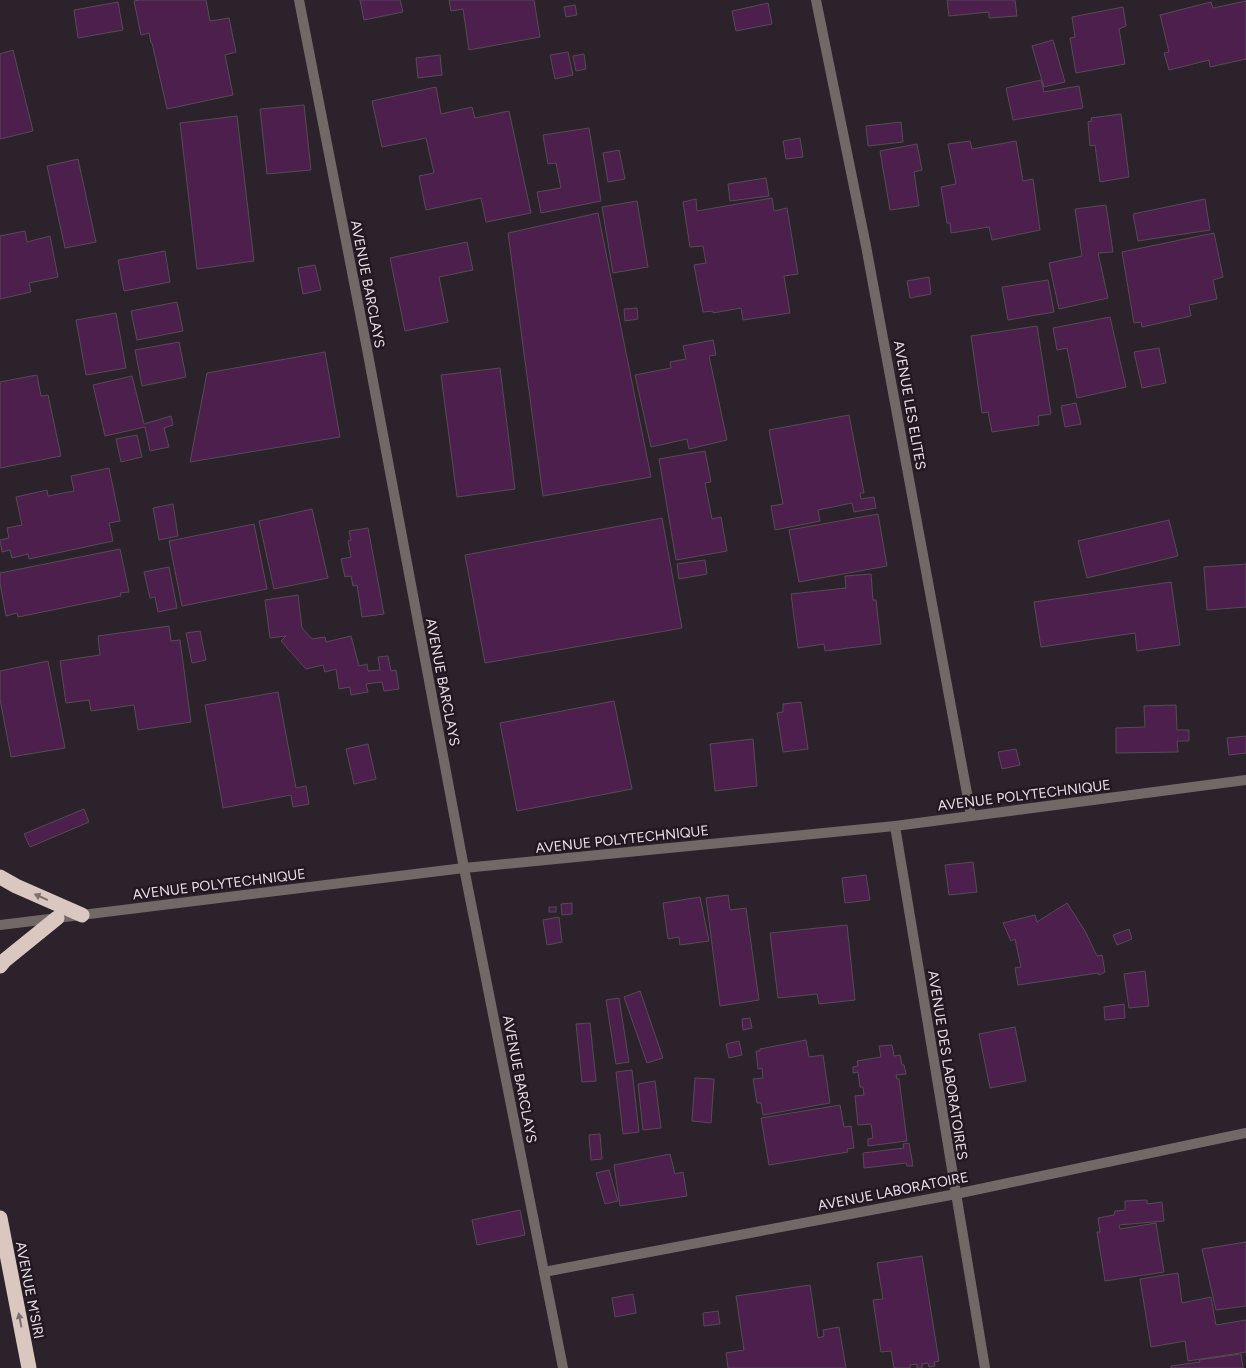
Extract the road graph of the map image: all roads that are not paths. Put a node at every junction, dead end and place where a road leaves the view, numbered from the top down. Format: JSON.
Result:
{"nodes":[{"id":1,"x":299,"y":0,"type":"edge"},
{"id":2,"x":816,"y":0,"type":"edge"},
{"id":3,"x":1246,"y":780,"type":"edge"},
{"id":4,"x":971,"y":815,"type":"junction"},
{"id":5,"x":895,"y":826,"type":"junction"},
{"id":6,"x":464,"y":868,"type":"junction"},
{"id":7,"x":0,"y":877,"type":"edge"},
{"id":8,"x":82,"y":915,"type":"junction"},
{"id":9,"x":57,"y":918,"type":"junction"},
{"id":10,"x":0,"y":925,"type":"edge"},
{"id":11,"x":0,"y":966,"type":"edge"},
{"id":12,"x":1246,"y":1133,"type":"edge"},
{"id":13,"x":956,"y":1194,"type":"junction"},
{"id":14,"x":0,"y":1218,"type":"edge"},
{"id":15,"x":544,"y":1272,"type":"junction"},
{"id":16,"x":29,"y":1368,"type":"edge"},
{"id":17,"x":563,"y":1368,"type":"edge"},
{"id":18,"x":985,"y":1368,"type":"edge"}],
"edges":[{"from":1,"to":6,"type":"street","name":"AVENUE BARCLAYS"},
{"from":2,"to":4,"type":"street","name":"AVENUE LES ELITES"},
{"from":3,"to":4,"type":"street","name":"AVENUE POLYTECHNIQUE"},
{"from":4,"to":5,"type":"street","name":"AVENUE POLYTECHNIQUE"},
{"from":5,"to":6,"type":"street","name":"AVENUE POLYTECHNIQUE"},
{"from":5,"to":13,"type":"street","name":"AVENUE DES LABORATOIRES"},
{"from":6,"to":8,"type":"street","name":"AVENUE POLYTECHNIQUE"},
{"from":6,"to":15,"type":"street","name":"AVENUE BARCLAYS"},
{"from":8,"to":7,"type":"highway","one_way":true},
{"from":8,"to":9,"type":"street","name":"AVENUE POLYTECHNIQUE"},
{"from":9,"to":10,"type":"street","name":"AVENUE POLYTECHNIQUE"},
{"from":9,"to":11,"type":"highway"},
{"from":12,"to":13,"type":"street","name":"AVENUE LABORATOIRE"},
{"from":13,"to":15,"type":"street","name":"AVENUE LABORATOIRE"},
{"from":13,"to":18,"type":"street","name":"AVENUE DES LABORATOIRES"},
{"from":16,"to":14,"type":"highway","name":"AVENUE M'SIRI","one_way":true},
{"from":15,"to":17,"type":"street","name":"AVENUE BARCLAYS"}]}
